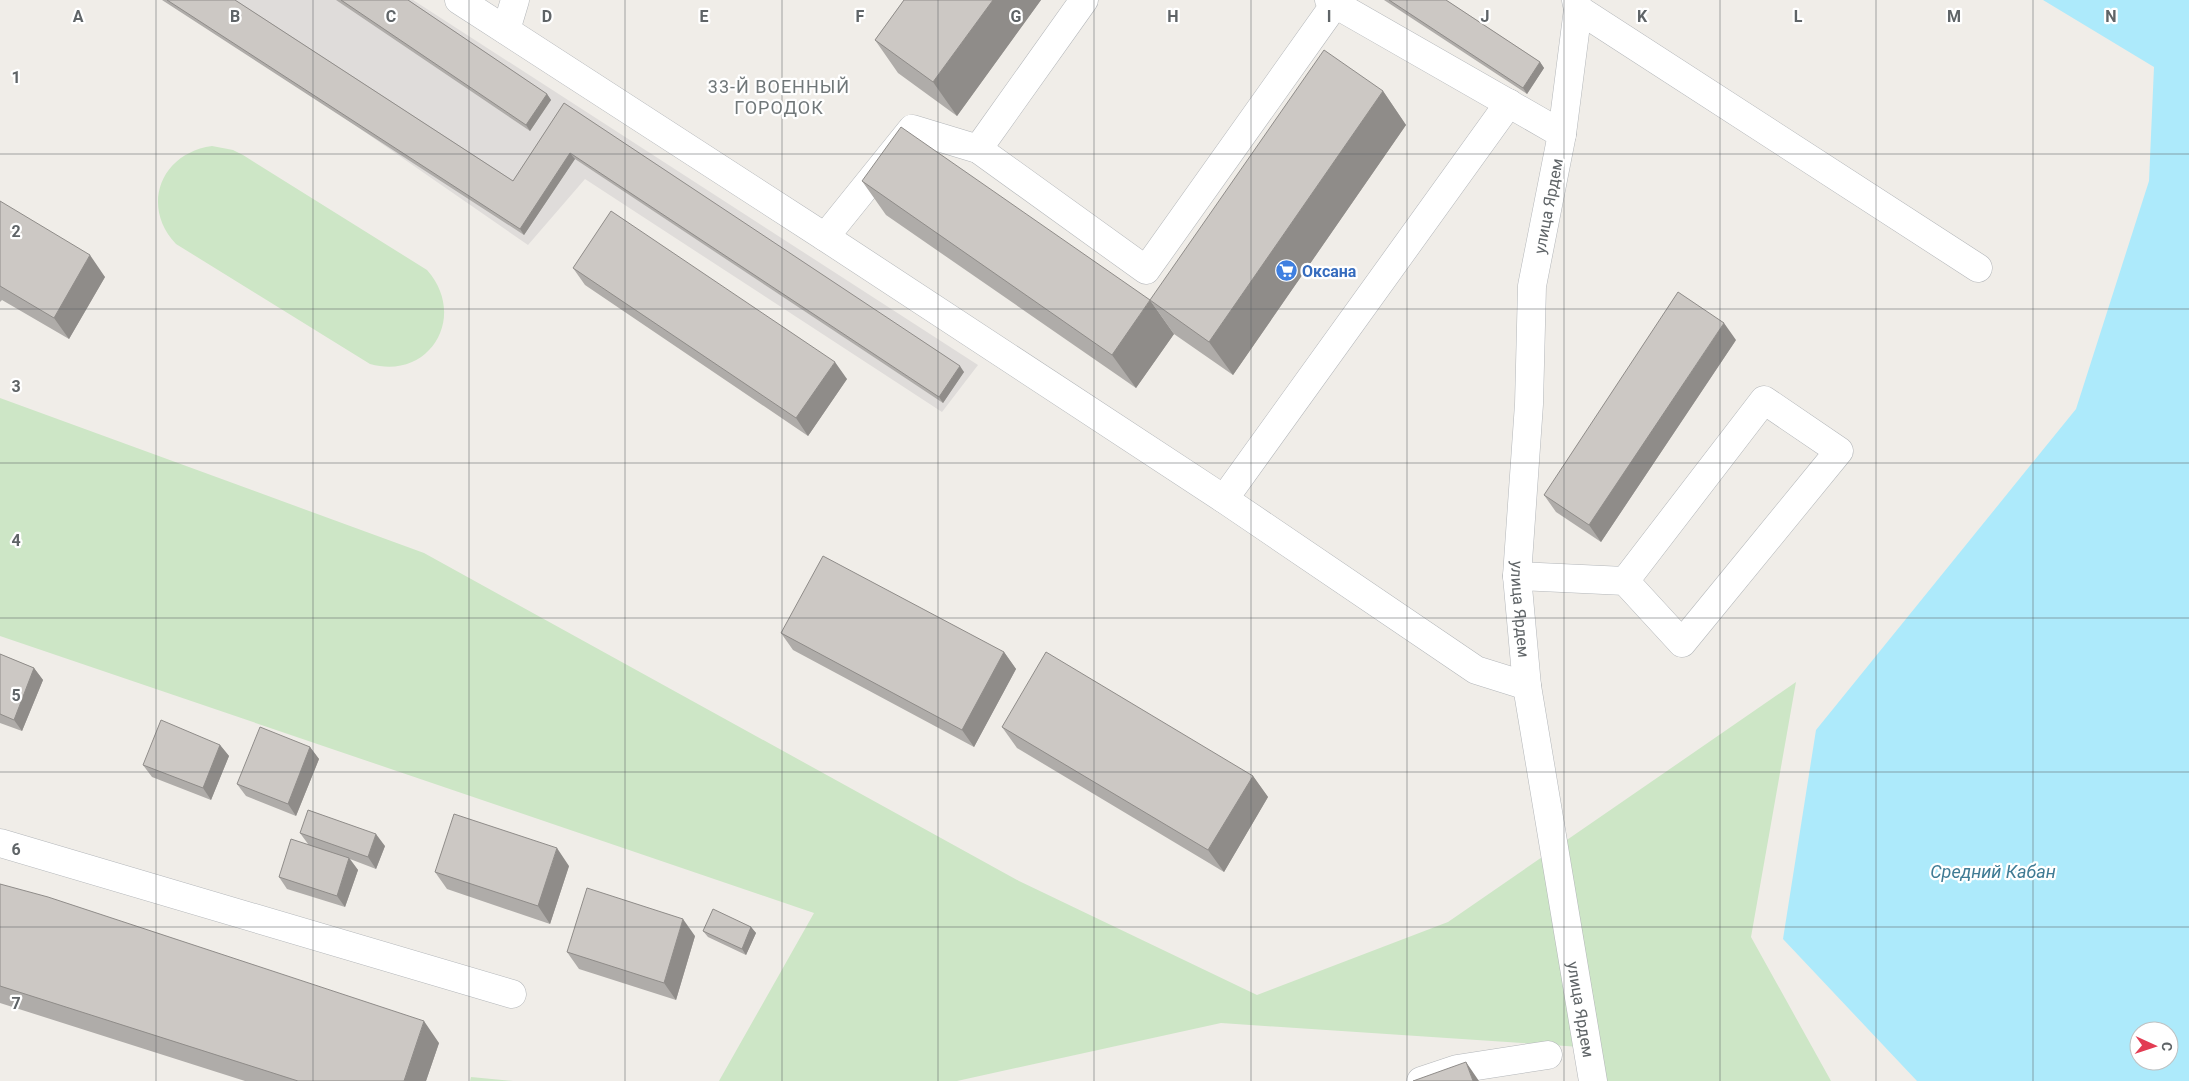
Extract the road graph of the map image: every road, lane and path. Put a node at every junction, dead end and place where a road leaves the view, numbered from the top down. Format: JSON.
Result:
{"nodes":[{"id":1,"x":458,"y":0,"type":"edge"},
{"id":2,"x":516,"y":0,"type":"edge"},
{"id":3,"x":1084,"y":0,"type":"edge"},
{"id":4,"x":1332,"y":2,"type":"edge"},
{"id":5,"x":1580,"y":3,"type":"edge"},
{"id":6,"x":506,"y":30,"type":"junction"},
{"id":7,"x":1509,"y":103,"type":"junction"},
{"id":8,"x":1562,"y":134,"type":"junction"},
{"id":9,"x":978,"y":149,"type":"junction"},
{"id":10,"x":825,"y":236,"type":"junction"},
{"id":11,"x":1978,"y":268,"type":"dead end"},
{"id":12,"x":1224,"y":499,"type":"junction"},
{"id":13,"x":1517,"y":576,"type":"junction"},
{"id":14,"x":1625,"y":581,"type":"junction"},
{"id":15,"x":1527,"y":686,"type":"junction"},
{"id":16,"x":0,"y":843,"type":"edge"},
{"id":17,"x":512,"y":994,"type":"dead end"},
{"id":18,"x":1548,"y":1055,"type":"dead end"},
{"id":19,"x":1421,"y":1081,"type":"edge"},
{"id":20,"x":1593,"y":1081,"type":"edge"}],
"edges":[{"from":1,"to":6,"type":"street"},
{"from":2,"to":6,"type":"street"},
{"from":3,"to":9,"type":"street"},
{"from":4,"to":7,"type":"street"},
{"from":4,"to":9,"type":"street"},
{"from":5,"to":8,"type":"street","name":"улица Ярдем"},
{"from":5,"to":11,"type":"street"},
{"from":6,"to":10,"type":"street"},
{"from":7,"to":8,"type":"street"},
{"from":7,"to":12,"type":"street"},
{"from":8,"to":13,"type":"street","name":"улица Ярдем"},
{"from":9,"to":10,"type":"street"},
{"from":10,"to":12,"type":"street"},
{"from":12,"to":15,"type":"street"},
{"from":13,"to":14,"type":"street"},
{"from":13,"to":15,"type":"street","name":"улица Ярдем"},
{"from":14,"to":14,"type":"street"},
{"from":15,"to":20,"type":"street","name":"улица Ярдем"},
{"from":16,"to":17,"type":"street"},
{"from":18,"to":19,"type":"street"}]}
